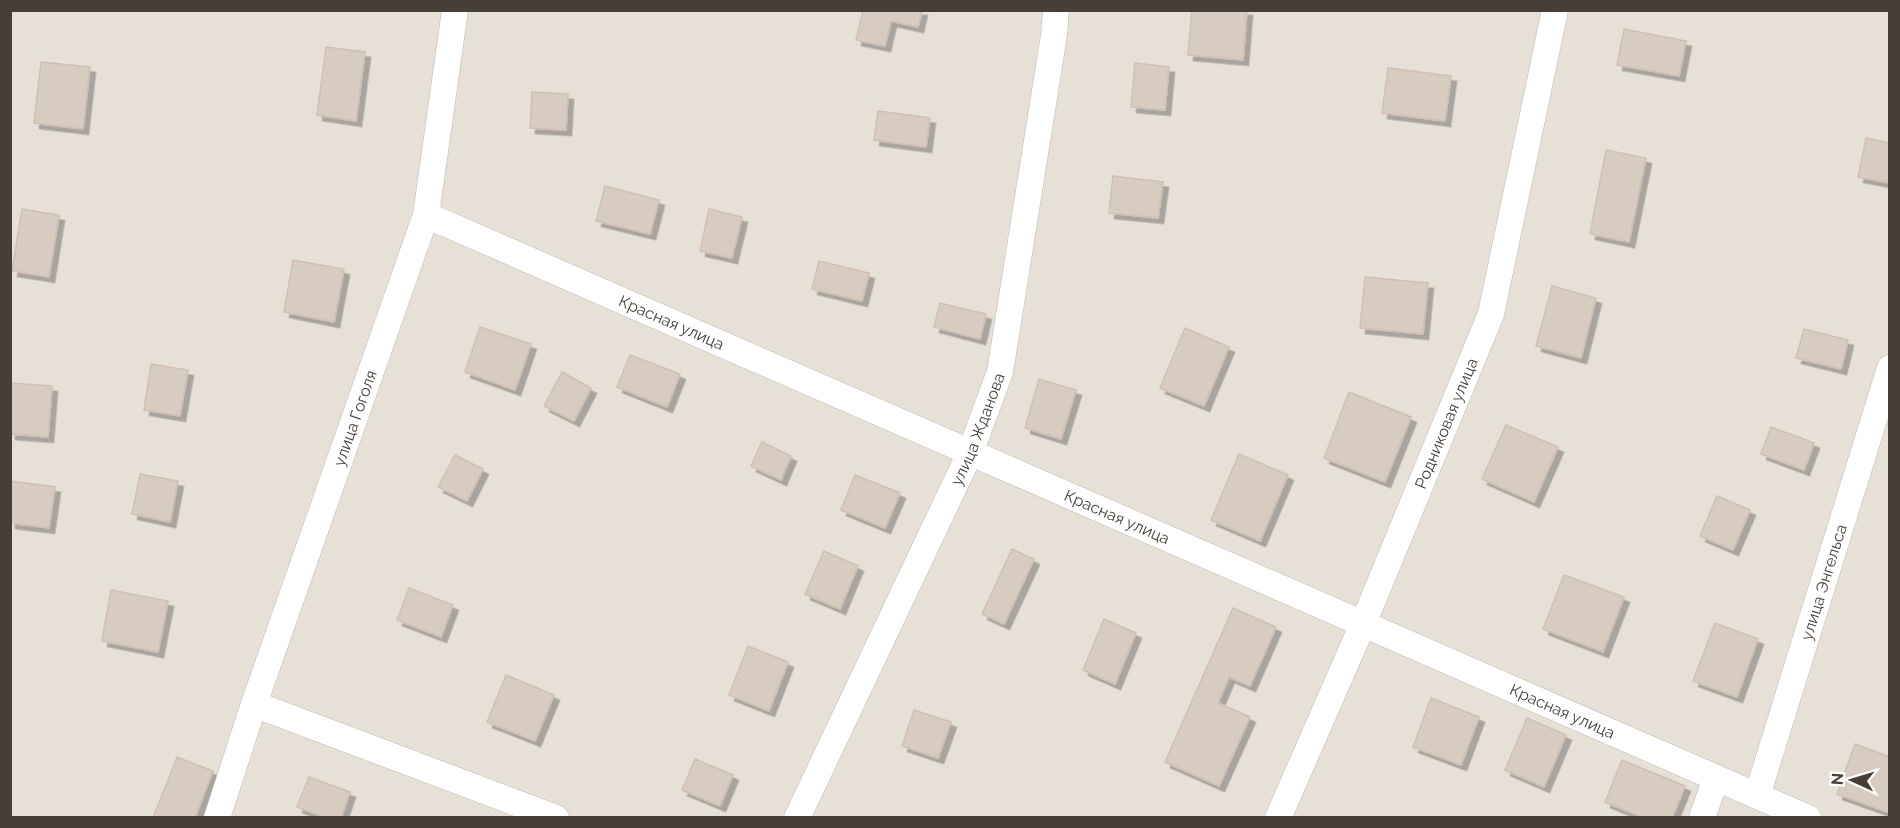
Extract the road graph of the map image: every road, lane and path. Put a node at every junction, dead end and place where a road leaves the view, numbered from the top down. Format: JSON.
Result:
{"nodes":[{"id":1,"x":454,"y":10,"type":"edge"},
{"id":2,"x":1056,"y":10,"type":"edge"},
{"id":3,"x":1555,"y":10,"type":"edge"},
{"id":4,"x":426,"y":215,"type":"junction"},
{"id":5,"x":1890,"y":368,"type":"edge"},
{"id":6,"x":970,"y":453,"type":"junction"},
{"id":7,"x":1363,"y":624,"type":"junction"},
{"id":8,"x":254,"y":704,"type":"junction"},
{"id":9,"x":1716,"y":778,"type":"junction"},
{"id":10,"x":1757,"y":796,"type":"junction"},
{"id":11,"x":217,"y":818,"type":"edge"},
{"id":12,"x":556,"y":818,"type":"edge"},
{"id":13,"x":797,"y":818,"type":"edge"},
{"id":14,"x":1278,"y":818,"type":"edge"},
{"id":15,"x":1702,"y":818,"type":"edge"},
{"id":16,"x":1808,"y":818,"type":"edge"}],
"edges":[{"from":1,"to":4,"type":"street","name":"улица Гоголя"},
{"from":2,"to":6,"type":"street","name":"улица Жданова"},
{"from":3,"to":7,"type":"street","name":"Родниковая улица"},
{"from":4,"to":6,"type":"street","name":"Красная улица"},
{"from":4,"to":8,"type":"street","name":"улица Гоголя"},
{"from":5,"to":10,"type":"street","name":"улица Энгельса"},
{"from":6,"to":7,"type":"street","name":"Красная улица"},
{"from":6,"to":13,"type":"street","name":"улица Жданова"},
{"from":7,"to":9,"type":"street","name":"Красная улица"},
{"from":7,"to":14,"type":"street","name":"Родниковая улица"},
{"from":8,"to":11,"type":"street","name":"улица Гоголя"},
{"from":8,"to":12,"type":"street"},
{"from":9,"to":10,"type":"street","name":"Красная улица"},
{"from":9,"to":15,"type":"street"},
{"from":10,"to":16,"type":"street","name":"Красная улица"}]}
